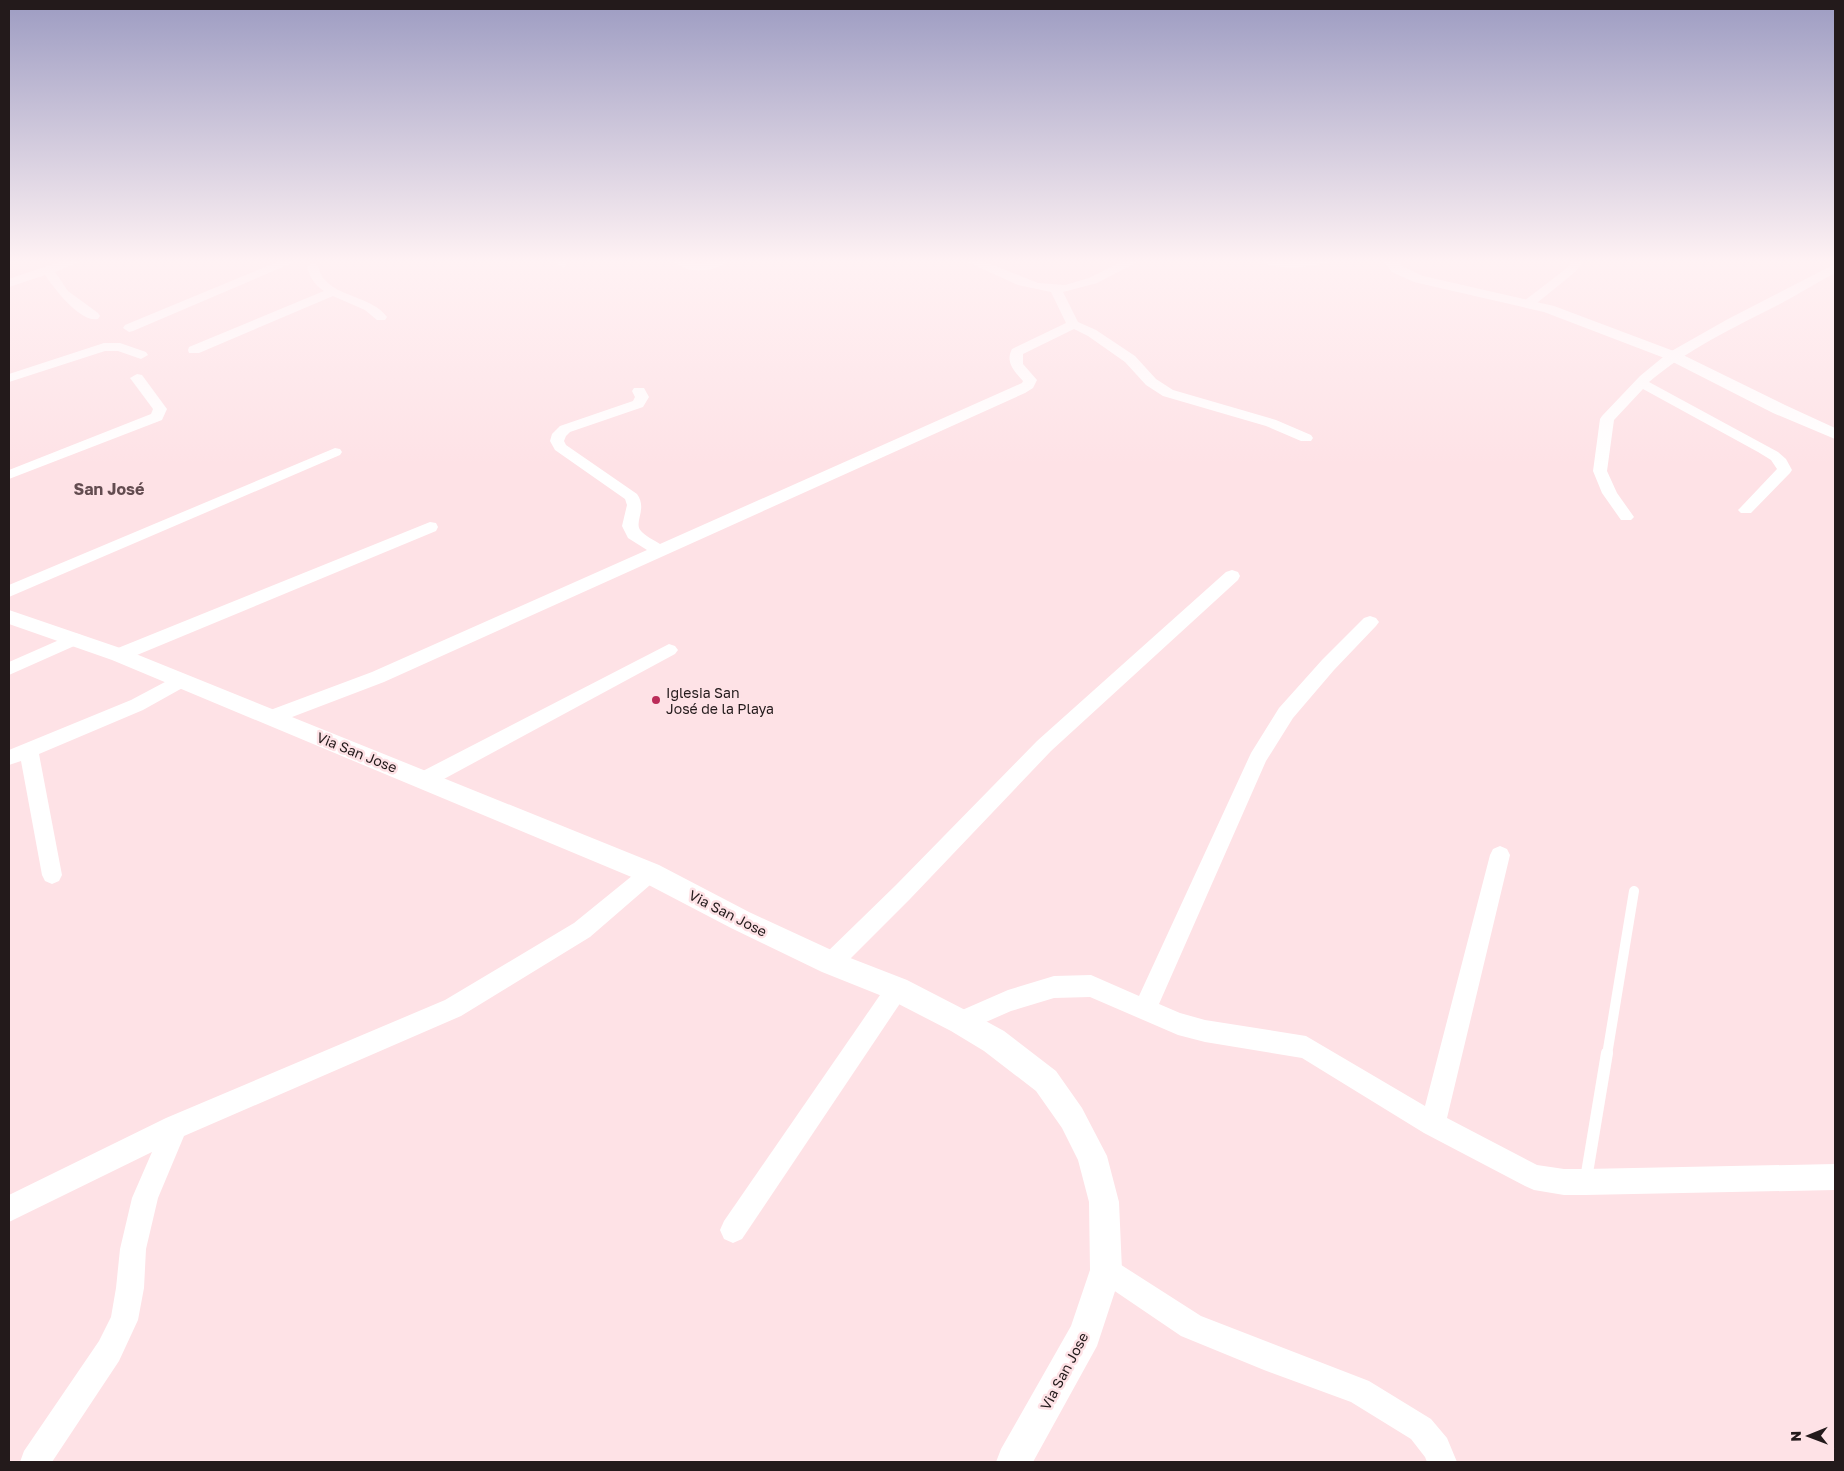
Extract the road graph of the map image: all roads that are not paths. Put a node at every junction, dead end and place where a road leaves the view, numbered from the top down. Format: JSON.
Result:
{"nodes":[{"id":1,"x":245,"y":329,"type":"edge"},
{"id":2,"x":1066,"y":329,"type":"edge"},
{"id":3,"x":1083,"y":329,"type":"edge"},
{"id":4,"x":1597,"y":329,"type":"edge"},
{"id":5,"x":1720,"y":329,"type":"edge"},
{"id":6,"x":194,"y":350,"type":"dead end"},
{"id":7,"x":141,"y":355,"type":"dead end"},
{"id":8,"x":1673,"y":356,"type":"junction"},
{"id":9,"x":9,"y":378,"type":"edge"},
{"id":10,"x":137,"y":378,"type":"dead end"},
{"id":11,"x":1642,"y":383,"type":"junction"},
{"id":12,"x":639,"y":391,"type":"dead end"},
{"id":13,"x":1835,"y":434,"type":"edge"},
{"id":14,"x":1306,"y":438,"type":"dead end"},
{"id":15,"x":335,"y":452,"type":"dead end"},
{"id":16,"x":9,"y":475,"type":"edge"},
{"id":17,"x":1746,"y":510,"type":"dead end"},
{"id":18,"x":1626,"y":517,"type":"dead end"},
{"id":19,"x":430,"y":527,"type":"dead end"},
{"id":20,"x":659,"y":552,"type":"junction"},
{"id":21,"x":1232,"y":576,"type":"dead end"},
{"id":22,"x":9,"y":591,"type":"edge"},
{"id":23,"x":9,"y":617,"type":"edge"},
{"id":24,"x":1370,"y":622,"type":"dead end"},
{"id":25,"x":75,"y":639,"type":"junction"},
{"id":26,"x":669,"y":650,"type":"dead end"},
{"id":27,"x":119,"y":655,"type":"junction"},
{"id":28,"x":9,"y":669,"type":"edge"},
{"id":29,"x":180,"y":681,"type":"junction"},
{"id":30,"x":272,"y":717,"type":"junction"},
{"id":31,"x":29,"y":750,"type":"junction"},
{"id":32,"x":9,"y":758,"type":"edge"},
{"id":33,"x":424,"y":780,"type":"junction"},
{"id":34,"x":1500,"y":855,"type":"dead end"},
{"id":35,"x":650,"y":873,"type":"junction"},
{"id":36,"x":52,"y":875,"type":"dead end"},
{"id":37,"x":1634,"y":891,"type":"dead end"},
{"id":38,"x":831,"y":962,"type":"junction"},
{"id":39,"x":897,"y":989,"type":"junction"},
{"id":40,"x":1145,"y":1009,"type":"junction"},
{"id":41,"x":962,"y":1022,"type":"junction"},
{"id":42,"x":1433,"y":1124,"type":"junction"},
{"id":43,"x":175,"y":1127,"type":"junction"},
{"id":44,"x":1835,"y":1177,"type":"edge"},
{"id":45,"x":1585,"y":1182,"type":"junction"},
{"id":46,"x":9,"y":1209,"type":"edge"},
{"id":47,"x":733,"y":1230,"type":"dead end"},
{"id":48,"x":1106,"y":1270,"type":"junction"},
{"id":49,"x":36,"y":1462,"type":"edge"},
{"id":50,"x":1014,"y":1462,"type":"edge"},
{"id":51,"x":1442,"y":1462,"type":"edge"}],
"edges":[{"from":1,"to":6,"type":"street"},
{"from":2,"to":20,"type":"street"},
{"from":3,"to":14,"type":"street"},
{"from":4,"to":8,"type":"street"},
{"from":5,"to":8,"type":"street"},
{"from":7,"to":9,"type":"street"},
{"from":8,"to":11,"type":"street"},
{"from":8,"to":13,"type":"street"},
{"from":10,"to":16,"type":"street"},
{"from":11,"to":17,"type":"street"},
{"from":11,"to":18,"type":"street"},
{"from":12,"to":20,"type":"street"},
{"from":15,"to":22,"type":"street"},
{"from":19,"to":27,"type":"street"},
{"from":20,"to":30,"type":"street"},
{"from":21,"to":38,"type":"street"},
{"from":23,"to":25,"type":"street","name":"Via San Jose"},
{"from":24,"to":40,"type":"street"},
{"from":25,"to":27,"type":"street","name":"Via San Jose"},
{"from":25,"to":28,"type":"street"},
{"from":26,"to":33,"type":"street"},
{"from":27,"to":29,"type":"street","name":"Via San Jose"},
{"from":29,"to":30,"type":"street","name":"Via San Jose"},
{"from":29,"to":31,"type":"street"},
{"from":30,"to":33,"type":"street","name":"Via San Jose"},
{"from":31,"to":32,"type":"street"},
{"from":31,"to":36,"type":"street"},
{"from":33,"to":35,"type":"street","name":"Via San Jose"},
{"from":34,"to":42,"type":"street"},
{"from":35,"to":38,"type":"street","name":"Via San Jose"},
{"from":35,"to":43,"type":"street"},
{"from":37,"to":45,"type":"lane"},
{"from":38,"to":39,"type":"street","name":"Via San Jose"},
{"from":39,"to":41,"type":"street","name":"Via San Jose"},
{"from":39,"to":47,"type":"street"},
{"from":40,"to":41,"type":"street"},
{"from":40,"to":42,"type":"street"},
{"from":41,"to":48,"type":"street","name":"Via San Jose"},
{"from":42,"to":45,"type":"street"},
{"from":43,"to":46,"type":"street"},
{"from":43,"to":49,"type":"street"},
{"from":44,"to":45,"type":"street"},
{"from":48,"to":50,"type":"street","name":"Via San Jose"},
{"from":48,"to":51,"type":"street"}]}
